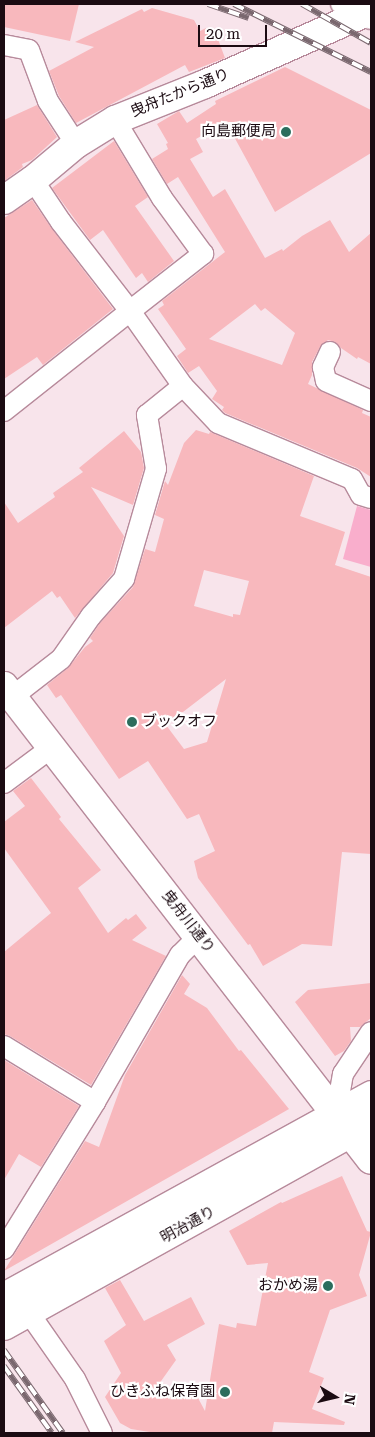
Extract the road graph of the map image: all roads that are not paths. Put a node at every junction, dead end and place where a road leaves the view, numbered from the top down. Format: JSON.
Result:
{"nodes":[{"id":1,"x":362,"y":12,"type":"edge"},
{"id":2,"x":4,"y":45,"type":"edge"},
{"id":3,"x":115,"y":120,"type":"junction"},
{"id":4,"x":76,"y":144,"type":"junction"},
{"id":5,"x":33,"y":180,"type":"junction"},
{"id":6,"x":4,"y":200,"type":"edge"},
{"id":7,"x":130,"y":311,"type":"junction"},
{"id":8,"x":330,"y":352,"type":"dead end"},
{"id":9,"x":183,"y":386,"type":"junction"},
{"id":10,"x":371,"y":401,"type":"edge"},
{"id":11,"x":4,"y":411,"type":"edge"},
{"id":12,"x":371,"y":498,"type":"edge"},
{"id":13,"x":8,"y":691,"type":"edge"},
{"id":14,"x":51,"y":748,"type":"junction"},
{"id":15,"x":4,"y":783,"type":"edge"},
{"id":16,"x":199,"y":936,"type":"junction"},
{"id":17,"x":371,"y":1032,"type":"edge"},
{"id":18,"x":4,"y":1046,"type":"edge"},
{"id":19,"x":371,"y":1095,"type":"edge"},
{"id":20,"x":95,"y":1102,"type":"junction"},
{"id":21,"x":353,"y":1123,"type":"edge"},
{"id":22,"x":371,"y":1160,"type":"edge"},
{"id":23,"x":4,"y":1249,"type":"edge"},
{"id":24,"x":7,"y":1289,"type":"edge"},
{"id":25,"x":29,"y":1312,"type":"junction"},
{"id":26,"x":4,"y":1326,"type":"edge"},
{"id":27,"x":102,"y":1433,"type":"edge"}],
"edges":[{"from":1,"to":3,"type":"street","name":"曳舟たから通り"},
{"from":2,"to":4,"type":"street"},
{"from":3,"to":4,"type":"street","name":"曳舟たから通り"},
{"from":3,"to":7,"type":"street"},
{"from":4,"to":5,"type":"street","name":"曳舟たから通り"},
{"from":5,"to":6,"type":"street","name":"曳舟たから通り"},
{"from":5,"to":7,"type":"street"},
{"from":7,"to":9,"type":"street"},
{"from":7,"to":11,"type":"street"},
{"from":8,"to":10,"type":"street"},
{"from":9,"to":12,"type":"street"},
{"from":9,"to":13,"type":"street"},
{"from":13,"to":14,"type":"street","name":"曳舟川通り"},
{"from":14,"to":15,"type":"street"},
{"from":14,"to":16,"type":"street","name":"曳舟川通り"},
{"from":16,"to":20,"type":"street"},
{"from":16,"to":21,"type":"street","name":"曳舟川通り"},
{"from":17,"to":21,"type":"street"},
{"from":18,"to":20,"type":"street"},
{"from":19,"to":21,"type":"street","name":"明治通り"},
{"from":20,"to":23,"type":"street"},
{"from":21,"to":22,"type":"street","name":"曳舟川通り"},
{"from":21,"to":24,"type":"street","name":"明治通り"},
{"from":21,"to":25,"type":"street","name":"明治通り"},
{"from":25,"to":26,"type":"street","name":"明治通り"},
{"from":25,"to":27,"type":"street"}]}
